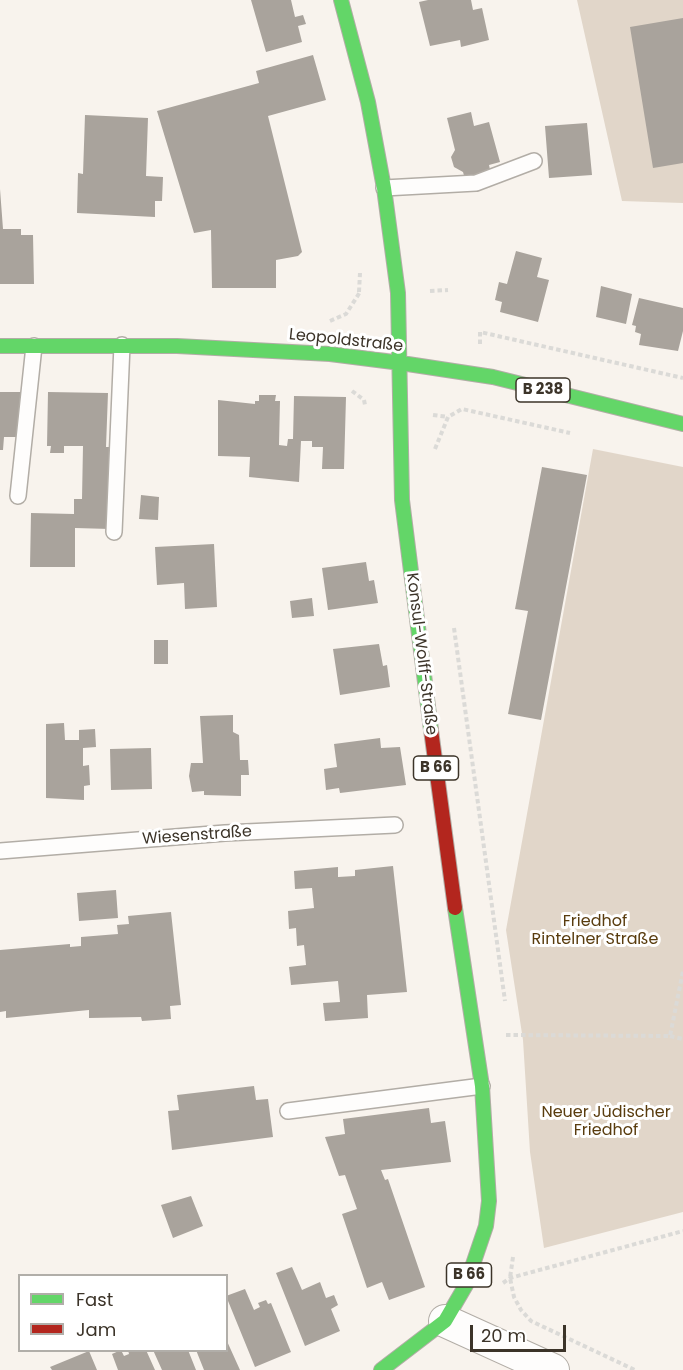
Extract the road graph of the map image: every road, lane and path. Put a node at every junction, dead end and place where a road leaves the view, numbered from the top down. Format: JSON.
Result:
{"nodes":[{"id":1,"x":341,"y":0,"type":"edge"},
{"id":2,"x":534,"y":161,"type":"dead end"},
{"id":3,"x":384,"y":188,"type":"junction"},
{"id":4,"x":360,"y":262,"type":"dead end"},
{"id":5,"x":358,"y":292,"type":"dead end"},
{"id":6,"x":480,"y":332,"type":"dead end"},
{"id":7,"x":122,"y":345,"type":"junction"},
{"id":8,"x":0,"y":346,"type":"edge"},
{"id":9,"x":34,"y":346,"type":"junction"},
{"id":10,"x":401,"y":363,"type":"junction"},
{"id":11,"x":683,"y":378,"type":"edge"},
{"id":12,"x":462,"y":409,"type":"dead end"},
{"id":13,"x":683,"y":424,"type":"edge"},
{"id":14,"x":433,"y":455,"type":"dead end"},
{"id":15,"x":18,"y":496,"type":"dead end"},
{"id":16,"x":114,"y":532,"type":"dead end"},
{"id":17,"x":453,"y":617,"type":"dead end"},
{"id":18,"x":395,"y":825,"type":"dead end"},
{"id":19,"x":0,"y":851,"type":"edge"},
{"id":20,"x":683,"y":971,"type":"edge"},
{"id":21,"x":505,"y":1005,"type":"dead end"},
{"id":22,"x":505,"y":1025,"type":"dead end"},
{"id":23,"x":670,"y":1036,"type":"junction"},
{"id":24,"x":683,"y":1039,"type":"edge"},
{"id":25,"x":482,"y":1086,"type":"junction"},
{"id":26,"x":288,"y":1111,"type":"dead end"},
{"id":27,"x":683,"y":1231,"type":"edge"},
{"id":28,"x":445,"y":1321,"type":"junction"},
{"id":29,"x":381,"y":1370,"type":"edge"},
{"id":30,"x":553,"y":1370,"type":"edge"},
{"id":31,"x":635,"y":1370,"type":"edge"}],
"edges":[{"from":1,"to":3,"type":"main road","name":"Konsul-Wolff-Straße"},
{"from":2,"to":3,"type":"lane"},
{"from":3,"to":10,"type":"main road","name":"Konsul-Wolff-Straße"},
{"from":4,"to":5,"type":"path"},
{"from":6,"to":11,"type":"path"},
{"from":7,"to":9,"type":"main road","name":"Leopoldstraße"},
{"from":7,"to":10,"type":"main road","name":"Leopoldstraße"},
{"from":7,"to":16,"type":"lane"},
{"from":8,"to":9,"type":"main road","name":"Leopoldstraße"},
{"from":9,"to":15,"type":"lane"},
{"from":10,"to":13,"type":"main road","name":"Leopoldstraße","number":"B 238"},
{"from":10,"to":25,"type":"main road","name":"Konsul-Wolff-Straße","number":"B 66"},
{"from":12,"to":14,"type":"path"},
{"from":17,"to":21,"type":"path"},
{"from":18,"to":19,"type":"lane","name":"Wiesenstraße"},
{"from":20,"to":23,"type":"path"},
{"from":22,"to":23,"type":"path"},
{"from":23,"to":24,"type":"path"},
{"from":25,"to":26,"type":"lane"},
{"from":25,"to":28,"type":"main road","name":"Konsul-Wolff-Straße","number":"B 66"},
{"from":27,"to":31,"type":"path"},
{"from":28,"to":29,"type":"main road","number":"B 66"},
{"from":28,"to":30,"type":"street"}]}
